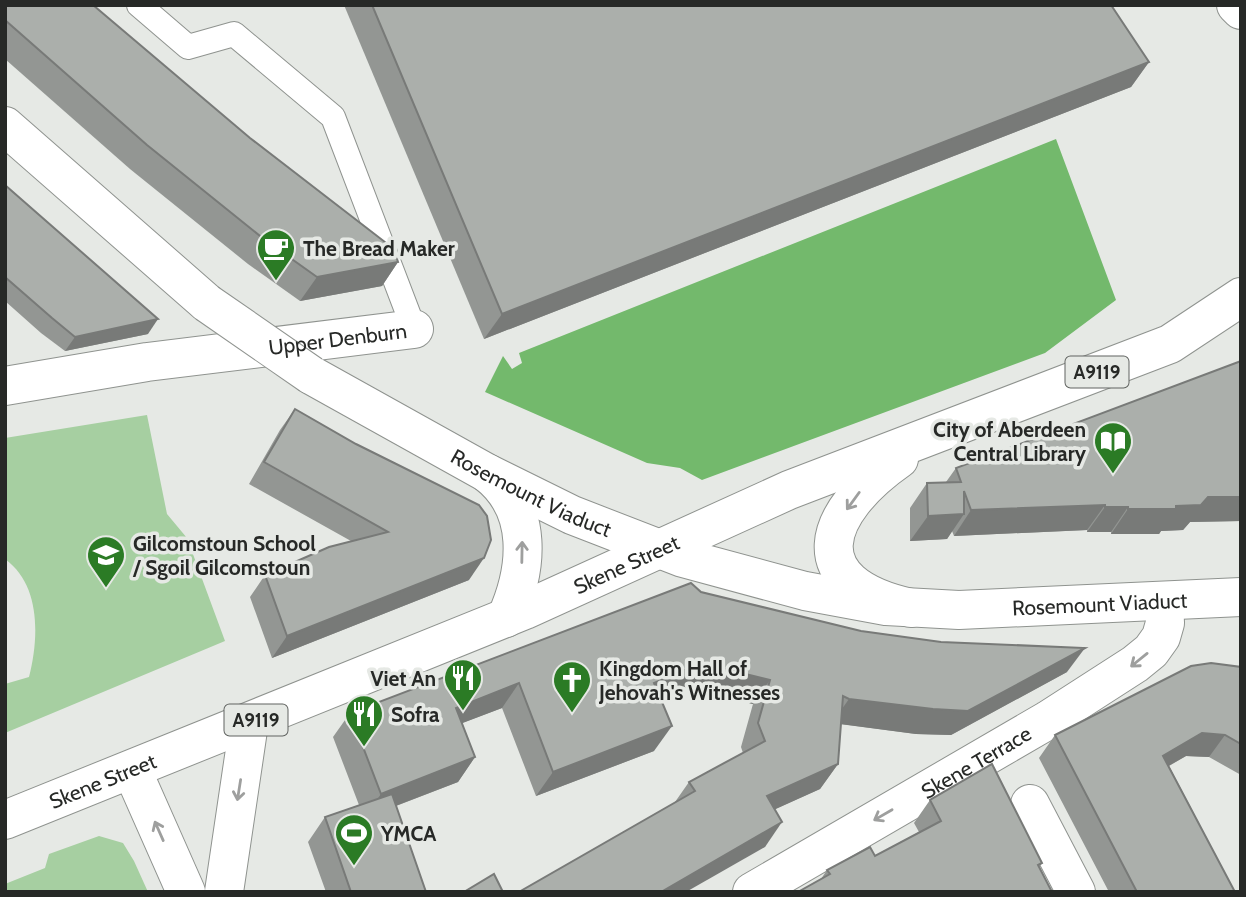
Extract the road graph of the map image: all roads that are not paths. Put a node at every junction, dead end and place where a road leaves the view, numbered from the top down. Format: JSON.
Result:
{"nodes":[{"id":1,"x":139,"y":5,"type":"edge"},
{"id":2,"x":1236,"y":5,"type":"edge"},
{"id":3,"x":1241,"y":10,"type":"edge"},
{"id":4,"x":5,"y":125,"type":"edge"},
{"id":5,"x":1241,"y":298,"type":"edge"},
{"id":6,"x":414,"y":330,"type":"joint"},
{"id":7,"x":5,"y":386,"type":"edge"},
{"id":8,"x":945,"y":430,"type":"junction"},
{"id":9,"x":487,"y":473,"type":"junction"},
{"id":10,"x":660,"y":549,"type":"junction"},
{"id":11,"x":1241,"y":597,"type":"edge"},
{"id":12,"x":1164,"y":601,"type":"junction"},
{"id":13,"x":911,"y":608,"type":"junction"},
{"id":14,"x":506,"y":618,"type":"junction"},
{"id":15,"x":249,"y":723,"type":"junction"},
{"id":16,"x":132,"y":770,"type":"junction"},
{"id":17,"x":1030,"y":804,"type":"dead end"},
{"id":18,"x":5,"y":820,"type":"edge"},
{"id":19,"x":186,"y":892,"type":"edge"},
{"id":20,"x":224,"y":892,"type":"edge"},
{"id":21,"x":752,"y":892,"type":"edge"},
{"id":22,"x":1076,"y":892,"type":"edge"}],
"edges":[{"from":1,"to":6,"type":"lane","name":"Upper Denburn"},
{"from":2,"to":3,"type":"street"},
{"from":4,"to":9,"type":"street","name":"Rosemount Viaduct","bridge":true},
{"from":5,"to":8,"type":"street","name":"Skene Street","number":"A9119"},
{"from":6,"to":7,"type":"street","name":"Upper Denburn"},
{"from":8,"to":10,"type":"street","name":"Skene Street","number":"A9119"},
{"from":8,"to":13,"type":"street","one_way":true},
{"from":9,"to":10,"type":"street","name":"Rosemount Viaduct"},
{"from":14,"to":9,"type":"street","one_way":true},
{"from":10,"to":13,"type":"street","name":"Rosemount Viaduct"},
{"from":10,"to":14,"type":"street","name":"Skene Street","number":"A9119"},
{"from":11,"to":12,"type":"street","name":"Rosemount Viaduct"},
{"from":12,"to":13,"type":"street","name":"Rosemount Viaduct"},
{"from":12,"to":21,"type":"street","name":"Skene Terrace","one_way":true},
{"from":14,"to":15,"type":"street","name":"Skene Street","number":"A9119"},
{"from":15,"to":16,"type":"street","name":"Skene Street","number":"A9119"},
{"from":15,"to":20,"type":"street","one_way":true},
{"from":16,"to":18,"type":"street","name":"Skene Street","number":"A9119"},
{"from":19,"to":16,"type":"street","one_way":true},
{"from":17,"to":22,"type":"street"}]}
